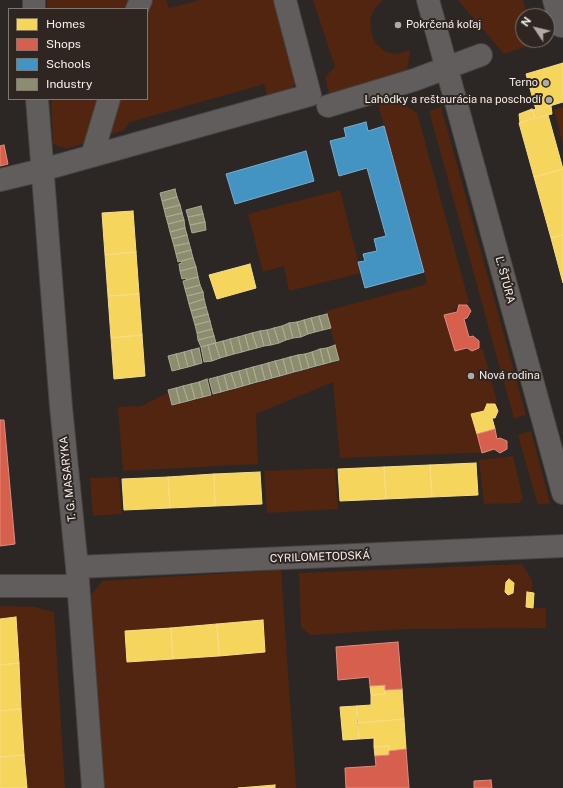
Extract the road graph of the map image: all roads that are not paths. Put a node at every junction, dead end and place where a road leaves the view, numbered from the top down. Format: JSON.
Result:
{"nodes":[{"id":1,"x":285,"y":0,"type":"edge"},
{"id":2,"x":428,"y":0,"type":"edge"},
{"id":3,"x":554,"y":0,"type":"edge"},
{"id":4,"x":563,"y":26,"type":"edge"},
{"id":5,"x":481,"y":55,"type":"dead end"},
{"id":6,"x":447,"y":68,"type":"junction"},
{"id":7,"x":37,"y":100,"type":"edge"},
{"id":8,"x":109,"y":100,"type":"edge"},
{"id":9,"x":328,"y":106,"type":"dead end"},
{"id":10,"x":92,"y":156,"type":"junction"},
{"id":11,"x":42,"y":170,"type":"junction"},
{"id":12,"x":0,"y":180,"type":"edge"},
{"id":13,"x":563,"y":493,"type":"edge"},
{"id":14,"x":563,"y":546,"type":"edge"},
{"id":15,"x":77,"y":576,"type":"junction"},
{"id":16,"x":0,"y":586,"type":"edge"},
{"id":17,"x":93,"y":788,"type":"edge"}],
"edges":[{"from":1,"to":10,"type":"street"},
{"from":2,"to":6,"type":"street","name":"Ľ. ŠTÚRA"},
{"from":3,"to":4,"type":"street"},
{"from":5,"to":6,"type":"street"},
{"from":6,"to":9,"type":"street"},
{"from":6,"to":13,"type":"street","name":"Ľ. ŠTÚRA"},
{"from":7,"to":11,"type":"street","name":"T. G. MASARYKA"},
{"from":8,"to":10,"type":"street"},
{"from":10,"to":11,"type":"street"},
{"from":11,"to":12,"type":"street"},
{"from":11,"to":15,"type":"street","name":"T. G. MASARYKA"},
{"from":14,"to":15,"type":"street","name":"CYRILOMETODSKÁ"},
{"from":15,"to":16,"type":"street","name":"CYRILOMETODSKÁ"},
{"from":15,"to":17,"type":"street","name":"T. G. MASARYKA"}]}
